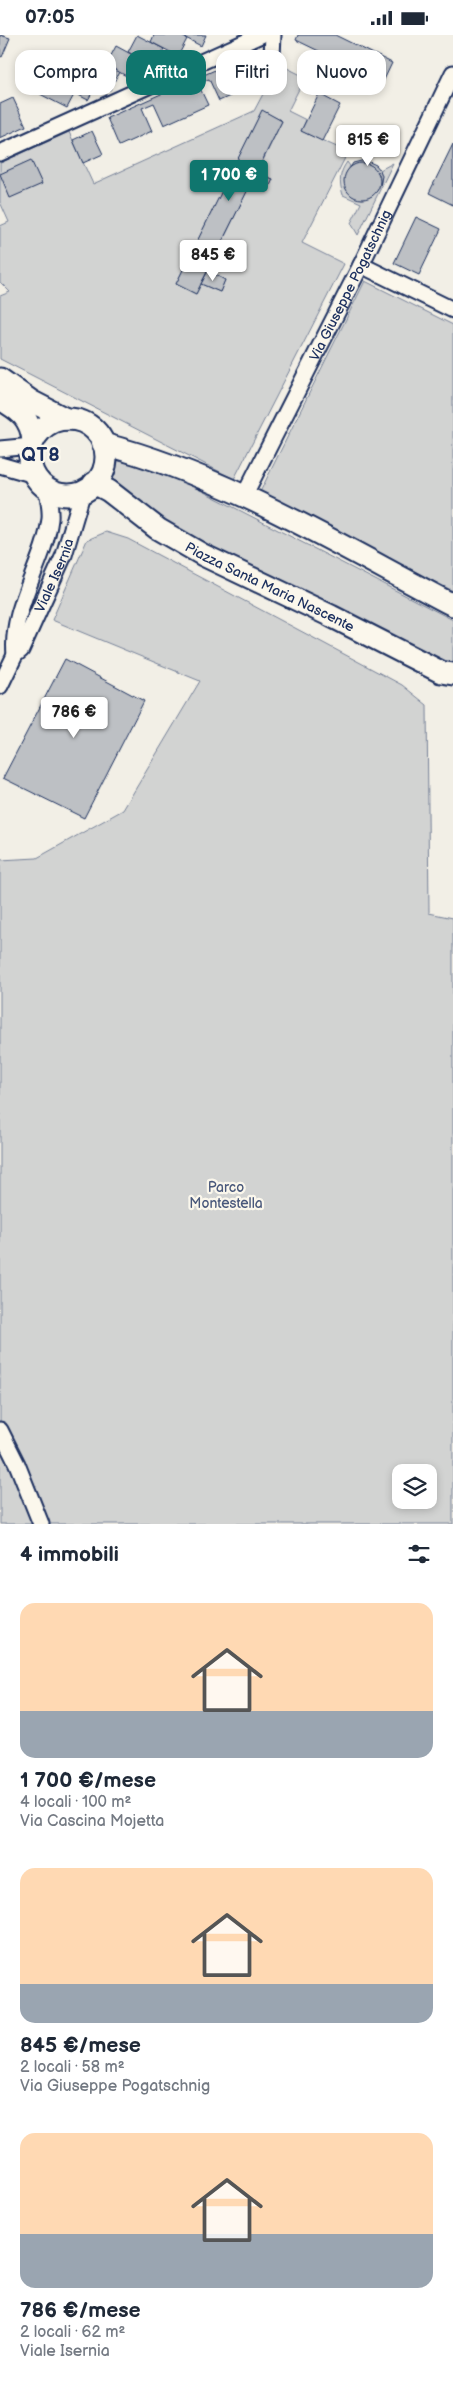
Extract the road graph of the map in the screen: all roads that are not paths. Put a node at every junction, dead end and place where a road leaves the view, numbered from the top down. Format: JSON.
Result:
{"nodes":[{"id":1,"x":261,"y":35,"type":"edge"},
{"id":2,"x":273,"y":35,"type":"edge"},
{"id":3,"x":272,"y":50,"type":"edge"},
{"id":4,"x":453,"y":73,"type":"edge"},
{"id":5,"x":0,"y":153,"type":"edge"},
{"id":6,"x":361,"y":265,"type":"junction"},
{"id":7,"x":453,"y":311,"type":"edge"},
{"id":8,"x":0,"y":379,"type":"edge"},
{"id":9,"x":0,"y":399,"type":"edge"},
{"id":10,"x":66,"y":419,"type":"junction"},
{"id":11,"x":33,"y":443,"type":"junction"},
{"id":12,"x":103,"y":445,"type":"junction"},
{"id":13,"x":0,"y":449,"type":"edge"},
{"id":14,"x":0,"y":465,"type":"edge"},
{"id":15,"x":41,"y":482,"type":"junction"},
{"id":16,"x":89,"y":487,"type":"junction"},
{"id":17,"x":244,"y":496,"type":"junction"},
{"id":18,"x":453,"y":605,"type":"edge"},
{"id":19,"x":15,"y":655,"type":"junction"},
{"id":20,"x":453,"y":674,"type":"edge"},
{"id":21,"x":0,"y":686,"type":"edge"},
{"id":22,"x":0,"y":1430,"type":"edge"},
{"id":23,"x":41,"y":1524,"type":"edge"}],
"edges":[{"from":1,"to":5,"type":"street"},
{"from":2,"to":3,"type":"street"},
{"from":4,"to":6,"type":"street","name":"Via Giuseppe Pogatschnig"},
{"from":6,"to":7,"type":"street"},
{"from":6,"to":17,"type":"street","name":"Via Giuseppe Pogatschnig"},
{"from":8,"to":10,"type":"street"},
{"from":9,"to":11,"type":"street"},
{"from":10,"to":11,"type":"street"},
{"from":10,"to":12,"type":"street"},
{"from":11,"to":13,"type":"street"},
{"from":11,"to":15,"type":"street"},
{"from":12,"to":16,"type":"street"},
{"from":12,"to":17,"type":"street"},
{"from":14,"to":15,"type":"street"},
{"from":15,"to":16,"type":"street"},
{"from":15,"to":19,"type":"street","name":"Viale Isernia"},
{"from":16,"to":19,"type":"street","name":"Viale Isernia"},
{"from":16,"to":20,"type":"street","name":"Piazza Santa Maria Nascente"},
{"from":17,"to":18,"type":"street"},
{"from":19,"to":21,"type":"street","name":"Viale Isernia"},
{"from":22,"to":23,"type":"street"}]}
